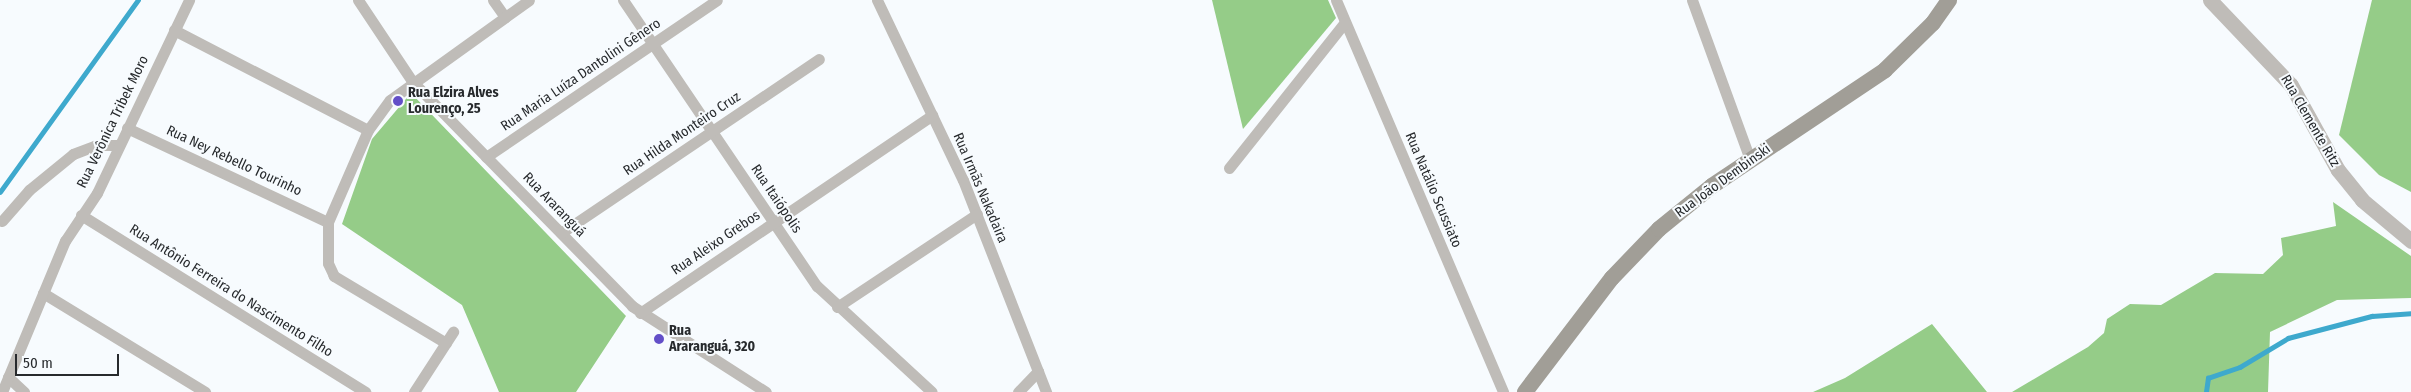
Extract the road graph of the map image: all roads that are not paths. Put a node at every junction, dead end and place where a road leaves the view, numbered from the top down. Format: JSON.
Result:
{"nodes":[{"id":1,"x":189,"y":0,"type":"edge"},
{"id":2,"x":358,"y":0,"type":"edge"},
{"id":3,"x":493,"y":0,"type":"edge"},
{"id":4,"x":530,"y":0,"type":"edge"},
{"id":5,"x":623,"y":0,"type":"edge"},
{"id":6,"x":717,"y":0,"type":"edge"},
{"id":7,"x":877,"y":0,"type":"edge"},
{"id":8,"x":1336,"y":0,"type":"edge"},
{"id":9,"x":1692,"y":0,"type":"edge"},
{"id":10,"x":1949,"y":0,"type":"edge"},
{"id":11,"x":2210,"y":0,"type":"edge"},
{"id":12,"x":505,"y":17,"type":"junction"},
{"id":13,"x":1345,"y":22,"type":"junction"},
{"id":14,"x":174,"y":30,"type":"junction"},
{"id":15,"x":653,"y":44,"type":"junction"},
{"id":16,"x":820,"y":59,"type":"dead end"},
{"id":17,"x":412,"y":82,"type":"junction"},
{"id":18,"x":932,"y":115,"type":"junction"},
{"id":19,"x":128,"y":128,"type":"junction"},
{"id":20,"x":368,"y":130,"type":"junction"},
{"id":21,"x":712,"y":131,"type":"junction"},
{"id":22,"x":119,"y":145,"type":"junction"},
{"id":23,"x":486,"y":157,"type":"junction"},
{"id":24,"x":1750,"y":159,"type":"junction"},
{"id":25,"x":1229,"y":168,"type":"dead end"},
{"id":26,"x":977,"y":214,"type":"junction"},
{"id":27,"x":81,"y":215,"type":"junction"},
{"id":28,"x":2,"y":221,"type":"dead end"},
{"id":29,"x":328,"y":222,"type":"junction"},
{"id":30,"x":774,"y":222,"type":"junction"},
{"id":31,"x":561,"y":233,"type":"junction"},
{"id":32,"x":2411,"y":241,"type":"edge"},
{"id":33,"x":43,"y":293,"type":"junction"},
{"id":34,"x":837,"y":307,"type":"junction"},
{"id":35,"x":640,"y":313,"type":"junction"},
{"id":36,"x":453,"y":332,"type":"dead end"},
{"id":37,"x":446,"y":343,"type":"junction"},
{"id":38,"x":1038,"y":370,"type":"junction"},
{"id":39,"x":8,"y":377,"type":"junction"},
{"id":40,"x":2,"y":392,"type":"edge"},
{"id":41,"x":24,"y":392,"type":"edge"},
{"id":42,"x":205,"y":392,"type":"edge"},
{"id":43,"x":365,"y":392,"type":"edge"},
{"id":44,"x":414,"y":392,"type":"edge"},
{"id":45,"x":766,"y":392,"type":"edge"},
{"id":46,"x":932,"y":392,"type":"edge"},
{"id":47,"x":1018,"y":392,"type":"edge"},
{"id":48,"x":1046,"y":392,"type":"edge"},
{"id":49,"x":1502,"y":392,"type":"edge"},
{"id":50,"x":1525,"y":392,"type":"edge"}],
"edges":[{"from":1,"to":14,"type":"street","name":"Rua Verônica Tribek Moro"},
{"from":2,"to":17,"type":"street","name":"Rua Araranguá"},
{"from":3,"to":12,"type":"street"},
{"from":4,"to":12,"type":"street"},
{"from":5,"to":15,"type":"street","name":"Rua Itaiópolis"},
{"from":6,"to":15,"type":"street","name":"Rua Maria Luíza Dantolini Gênero"},
{"from":7,"to":18,"type":"street","name":"Rua Irmãs Nakadaira"},
{"from":8,"to":13,"type":"street","name":"Rua Natálio Scussiato"},
{"from":9,"to":24,"type":"street"},
{"from":10,"to":24,"type":"main road","name":"Rua João Dembinski"},
{"from":11,"to":32,"type":"street","name":"Rua Clemente Ritz"},
{"from":12,"to":17,"type":"street"},
{"from":13,"to":25,"type":"street"},
{"from":13,"to":49,"type":"street","name":"Rua Natálio Scussiato"},
{"from":14,"to":19,"type":"street","name":"Rua Verônica Tribek Moro"},
{"from":14,"to":20,"type":"street"},
{"from":15,"to":21,"type":"street","name":"Rua Itaiópolis"},
{"from":15,"to":23,"type":"street","name":"Rua Maria Luíza Dantolini Gênero"},
{"from":16,"to":21,"type":"street","name":"Rua Hilda Monteiro Cruz"},
{"from":17,"to":20,"type":"street"},
{"from":17,"to":23,"type":"street","name":"Rua Araranguá"},
{"from":18,"to":26,"type":"street","name":"Rua Irmãs Nakadaira"},
{"from":18,"to":30,"type":"street","name":"Rua Aleixo Grebos"},
{"from":19,"to":22,"type":"street","name":"Rua Verônica Tribek Moro"},
{"from":19,"to":29,"type":"street","name":"Rua Ney Rebello Tourinho"},
{"from":20,"to":29,"type":"street"},
{"from":21,"to":30,"type":"street","name":"Rua Itaiópolis"},
{"from":21,"to":31,"type":"street","name":"Rua Hilda Monteiro Cruz"},
{"from":22,"to":27,"type":"street","name":"Rua Verônica Tribek Moro"},
{"from":22,"to":28,"type":"street"},
{"from":23,"to":31,"type":"street","name":"Rua Araranguá"},
{"from":24,"to":50,"type":"main road","name":"Rua João Dembinski"},
{"from":26,"to":34,"type":"street"},
{"from":26,"to":38,"type":"street","name":"Rua Irmãs Nakadaira"},
{"from":27,"to":33,"type":"street","name":"Rua Verônica Tribek Moro"},
{"from":27,"to":43,"type":"street","name":"Rua Antônio Ferreira do Nascimento Filho"},
{"from":29,"to":37,"type":"street"},
{"from":30,"to":34,"type":"street","name":"Rua Itaiópolis"},
{"from":30,"to":35,"type":"street","name":"Rua Aleixo Grebos"},
{"from":31,"to":35,"type":"street","name":"Rua Araranguá"},
{"from":33,"to":39,"type":"street","name":"Rua Verônica Tribek Moro"},
{"from":33,"to":42,"type":"street"},
{"from":34,"to":46,"type":"street","name":"Rua Itaiópolis"},
{"from":35,"to":45,"type":"street","name":"Rua Araranguá"},
{"from":36,"to":37,"type":"street"},
{"from":37,"to":44,"type":"street"},
{"from":38,"to":47,"type":"street"},
{"from":38,"to":48,"type":"street","name":"Rua Irmãs Nakadaira"},
{"from":39,"to":40,"type":"street","name":"Rua Verônica Tribek Moro"},
{"from":39,"to":41,"type":"street"}]}
